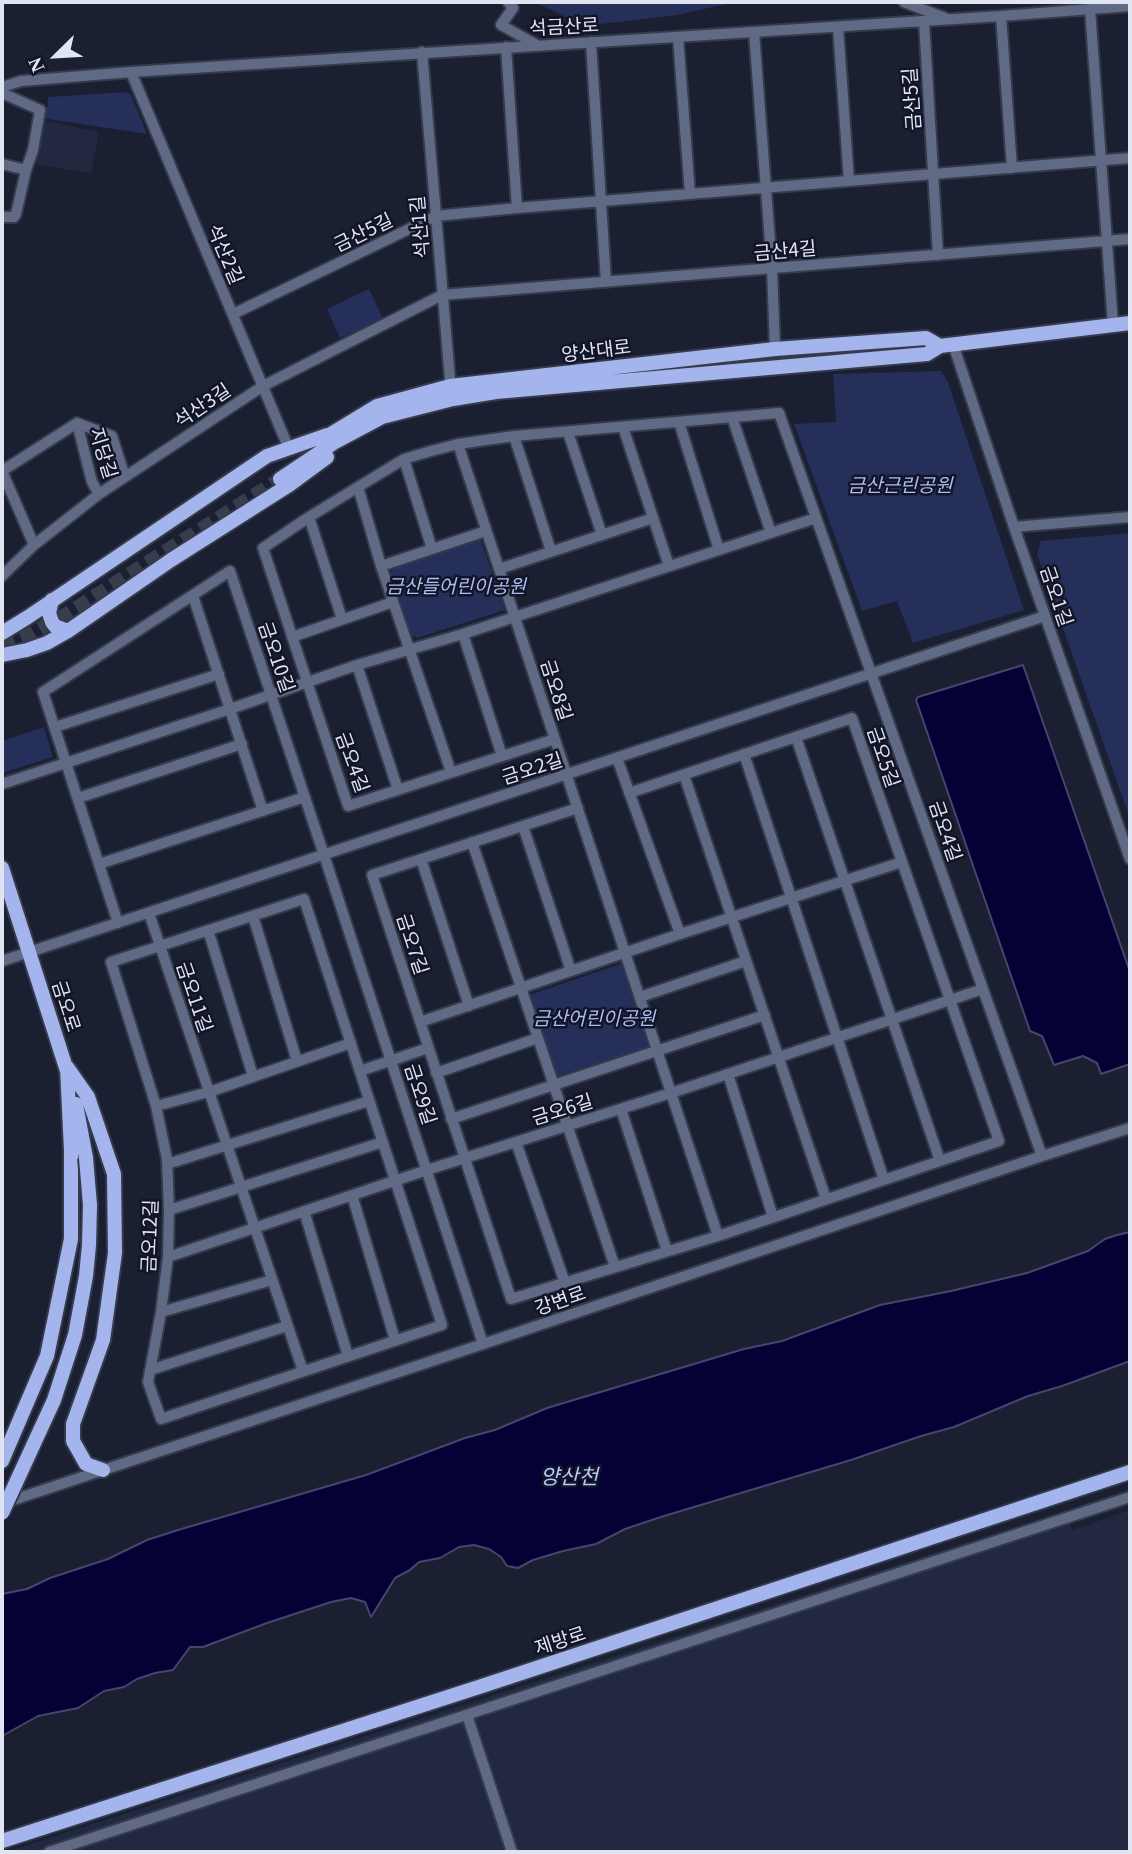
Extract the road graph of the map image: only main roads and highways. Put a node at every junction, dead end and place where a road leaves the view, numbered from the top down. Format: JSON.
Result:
{"nodes":[{"id":1,"x":1130,"y":323,"type":"edge"},
{"id":2,"x":947,"y":345,"type":"junction"},
{"id":3,"x":451,"y":393,"type":"junction"},
{"id":4,"x":360,"y":428,"type":"junction"},
{"id":5,"x":329,"y":435,"type":"junction"},
{"id":6,"x":52,"y":600,"type":"junction"},
{"id":7,"x":68,"y":631,"type":"junction"},
{"id":8,"x":2,"y":633,"type":"edge"},
{"id":9,"x":3,"y":655,"type":"edge"},
{"id":10,"x":2,"y":868,"type":"edge"},
{"id":11,"x":66,"y":1067,"type":"junction"},
{"id":12,"x":2,"y":1461,"type":"edge"},
{"id":13,"x":103,"y":1471,"type":"road end"},
{"id":14,"x":1130,"y":1472,"type":"edge"},
{"id":15,"x":2,"y":1513,"type":"edge"},
{"id":16,"x":2,"y":1841,"type":"edge"}],
"edges":[{"from":1,"to":2,"type":"main road","name":"양산대로"},
{"from":2,"to":3,"type":"main road","name":"양산대로"},
{"from":2,"to":3,"type":"main road","name":"양산대로"},
{"from":3,"to":4,"type":"main road","name":"양산대로"},
{"from":3,"to":5,"type":"main road","name":"양산대로"},
{"from":4,"to":5,"type":"main road","name":"양산대로"},
{"from":4,"to":7,"type":"main road"},
{"from":5,"to":6,"type":"main road"},
{"from":6,"to":7,"type":"main road"},
{"from":6,"to":8,"type":"main road"},
{"from":7,"to":9,"type":"main road"},
{"from":10,"to":11,"type":"main road","name":"금오로"},
{"from":11,"to":12,"type":"main road"},
{"from":11,"to":13,"type":"main road"},
{"from":11,"to":15,"type":"main road","name":"금오로","bridge":true},
{"from":14,"to":16,"type":"main road","name":"제방로"}]}
